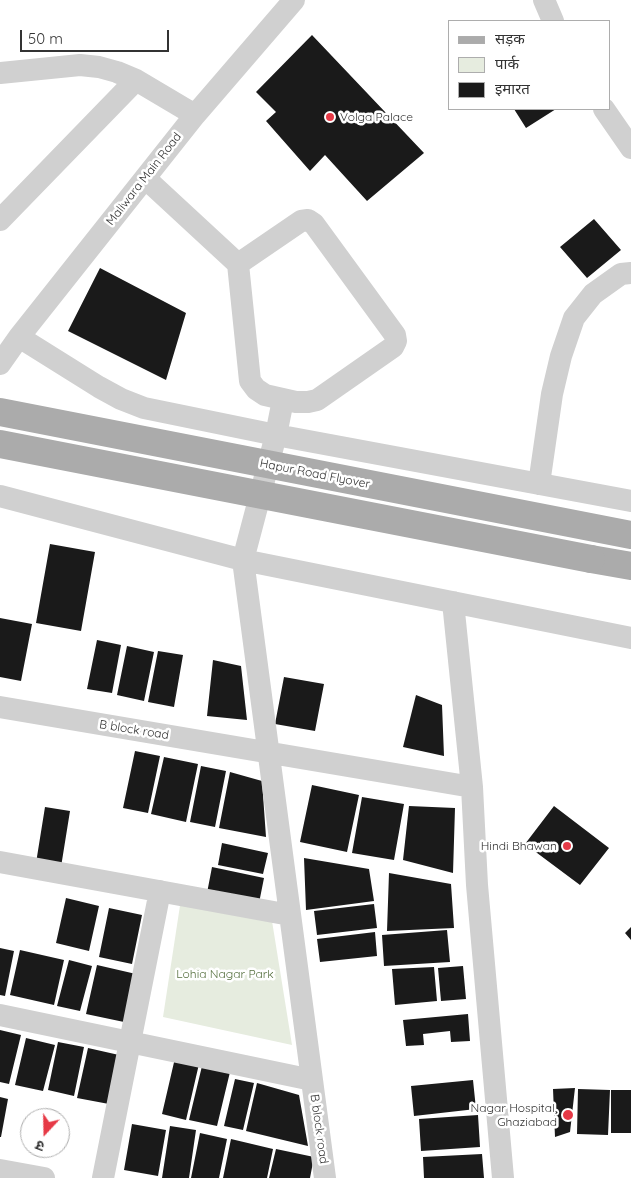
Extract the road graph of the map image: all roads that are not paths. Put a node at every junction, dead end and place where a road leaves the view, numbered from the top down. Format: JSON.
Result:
{"nodes":[{"id":1,"x":294,"y":0,"type":"edge"},
{"id":2,"x":544,"y":0,"type":"edge"},
{"id":3,"x":553,"y":20,"type":"edge"},
{"id":4,"x":0,"y":73,"type":"edge"},
{"id":5,"x":136,"y":80,"type":"junction"},
{"id":6,"x":605,"y":110,"type":"edge"},
{"id":7,"x":195,"y":115,"type":"junction"},
{"id":8,"x":631,"y":148,"type":"edge"},
{"id":9,"x":145,"y":178,"type":"junction"},
{"id":10,"x":0,"y":220,"type":"edge"},
{"id":11,"x":238,"y":264,"type":"junction"},
{"id":12,"x":631,"y":273,"type":"edge"},
{"id":13,"x":19,"y":337,"type":"junction"},
{"id":14,"x":0,"y":364,"type":"edge"},
{"id":15,"x":290,"y":401,"type":"junction"},
{"id":16,"x":0,"y":412,"type":"edge"},
{"id":17,"x":284,"y":436,"type":"junction"},
{"id":18,"x":0,"y":444,"type":"edge"},
{"id":19,"x":539,"y":484,"type":"junction"},
{"id":20,"x":0,"y":496,"type":"edge"},
{"id":21,"x":631,"y":501,"type":"edge"},
{"id":22,"x":631,"y":535,"type":"edge"},
{"id":23,"x":243,"y":560,"type":"junction"},
{"id":24,"x":631,"y":566,"type":"edge"},
{"id":25,"x":453,"y":602,"type":"junction"},
{"id":26,"x":631,"y":638,"type":"edge"},
{"id":27,"x":0,"y":707,"type":"edge"},
{"id":28,"x":268,"y":752,"type":"junction"},
{"id":29,"x":472,"y":787,"type":"junction"},
{"id":30,"x":0,"y":862,"type":"edge"},
{"id":31,"x":160,"y":891,"type":"junction"},
{"id":32,"x":290,"y":915,"type":"junction"},
{"id":33,"x":0,"y":1016,"type":"edge"},
{"id":34,"x":130,"y":1042,"type":"junction"},
{"id":35,"x":312,"y":1080,"type":"junction"},
{"id":36,"x":0,"y":1170,"type":"edge"},
{"id":37,"x":44,"y":1178,"type":"edge"},
{"id":38,"x":103,"y":1178,"type":"edge"},
{"id":39,"x":325,"y":1178,"type":"edge"},
{"id":40,"x":503,"y":1178,"type":"edge"}],
"edges":[{"from":1,"to":7,"type":"street","name":"Maliwara Main Road"},
{"from":2,"to":3,"type":"street"},
{"from":4,"to":5,"type":"street"},
{"from":5,"to":7,"type":"street"},
{"from":5,"to":10,"type":"street"},
{"from":6,"to":8,"type":"street"},
{"from":7,"to":9,"type":"street","name":"Maliwara Main Road"},
{"from":9,"to":11,"type":"street"},
{"from":9,"to":13,"type":"street","name":"Maliwara Main Road"},
{"from":11,"to":15,"type":"street"},
{"from":11,"to":15,"type":"street"},
{"from":12,"to":19,"type":"street"},
{"from":13,"to":14,"type":"street","name":"Maliwara Main Road"},
{"from":13,"to":17,"type":"street"},
{"from":15,"to":17,"type":"street"},
{"from":16,"to":22,"type":"main road","name":"Hapur Road Flyover","bridge":true},
{"from":17,"to":19,"type":"street"},
{"from":17,"to":23,"type":"street"},
{"from":18,"to":24,"type":"main road","bridge":true},
{"from":19,"to":21,"type":"street"},
{"from":20,"to":23,"type":"street"},
{"from":23,"to":25,"type":"street"},
{"from":23,"to":28,"type":"street","name":"B block road"},
{"from":25,"to":26,"type":"street"},
{"from":25,"to":29,"type":"street"},
{"from":27,"to":28,"type":"street","name":"B block road"},
{"from":28,"to":29,"type":"street","name":"B block road"},
{"from":28,"to":32,"type":"street","name":"B block road"},
{"from":29,"to":40,"type":"street"},
{"from":30,"to":31,"type":"street"},
{"from":31,"to":32,"type":"street"},
{"from":31,"to":34,"type":"street"},
{"from":32,"to":35,"type":"street","name":"B block road"},
{"from":33,"to":34,"type":"street","name":"B block road"},
{"from":34,"to":35,"type":"street","name":"B block road"},
{"from":34,"to":38,"type":"street"},
{"from":35,"to":39,"type":"street","name":"B block road"},
{"from":36,"to":37,"type":"street"}]}
